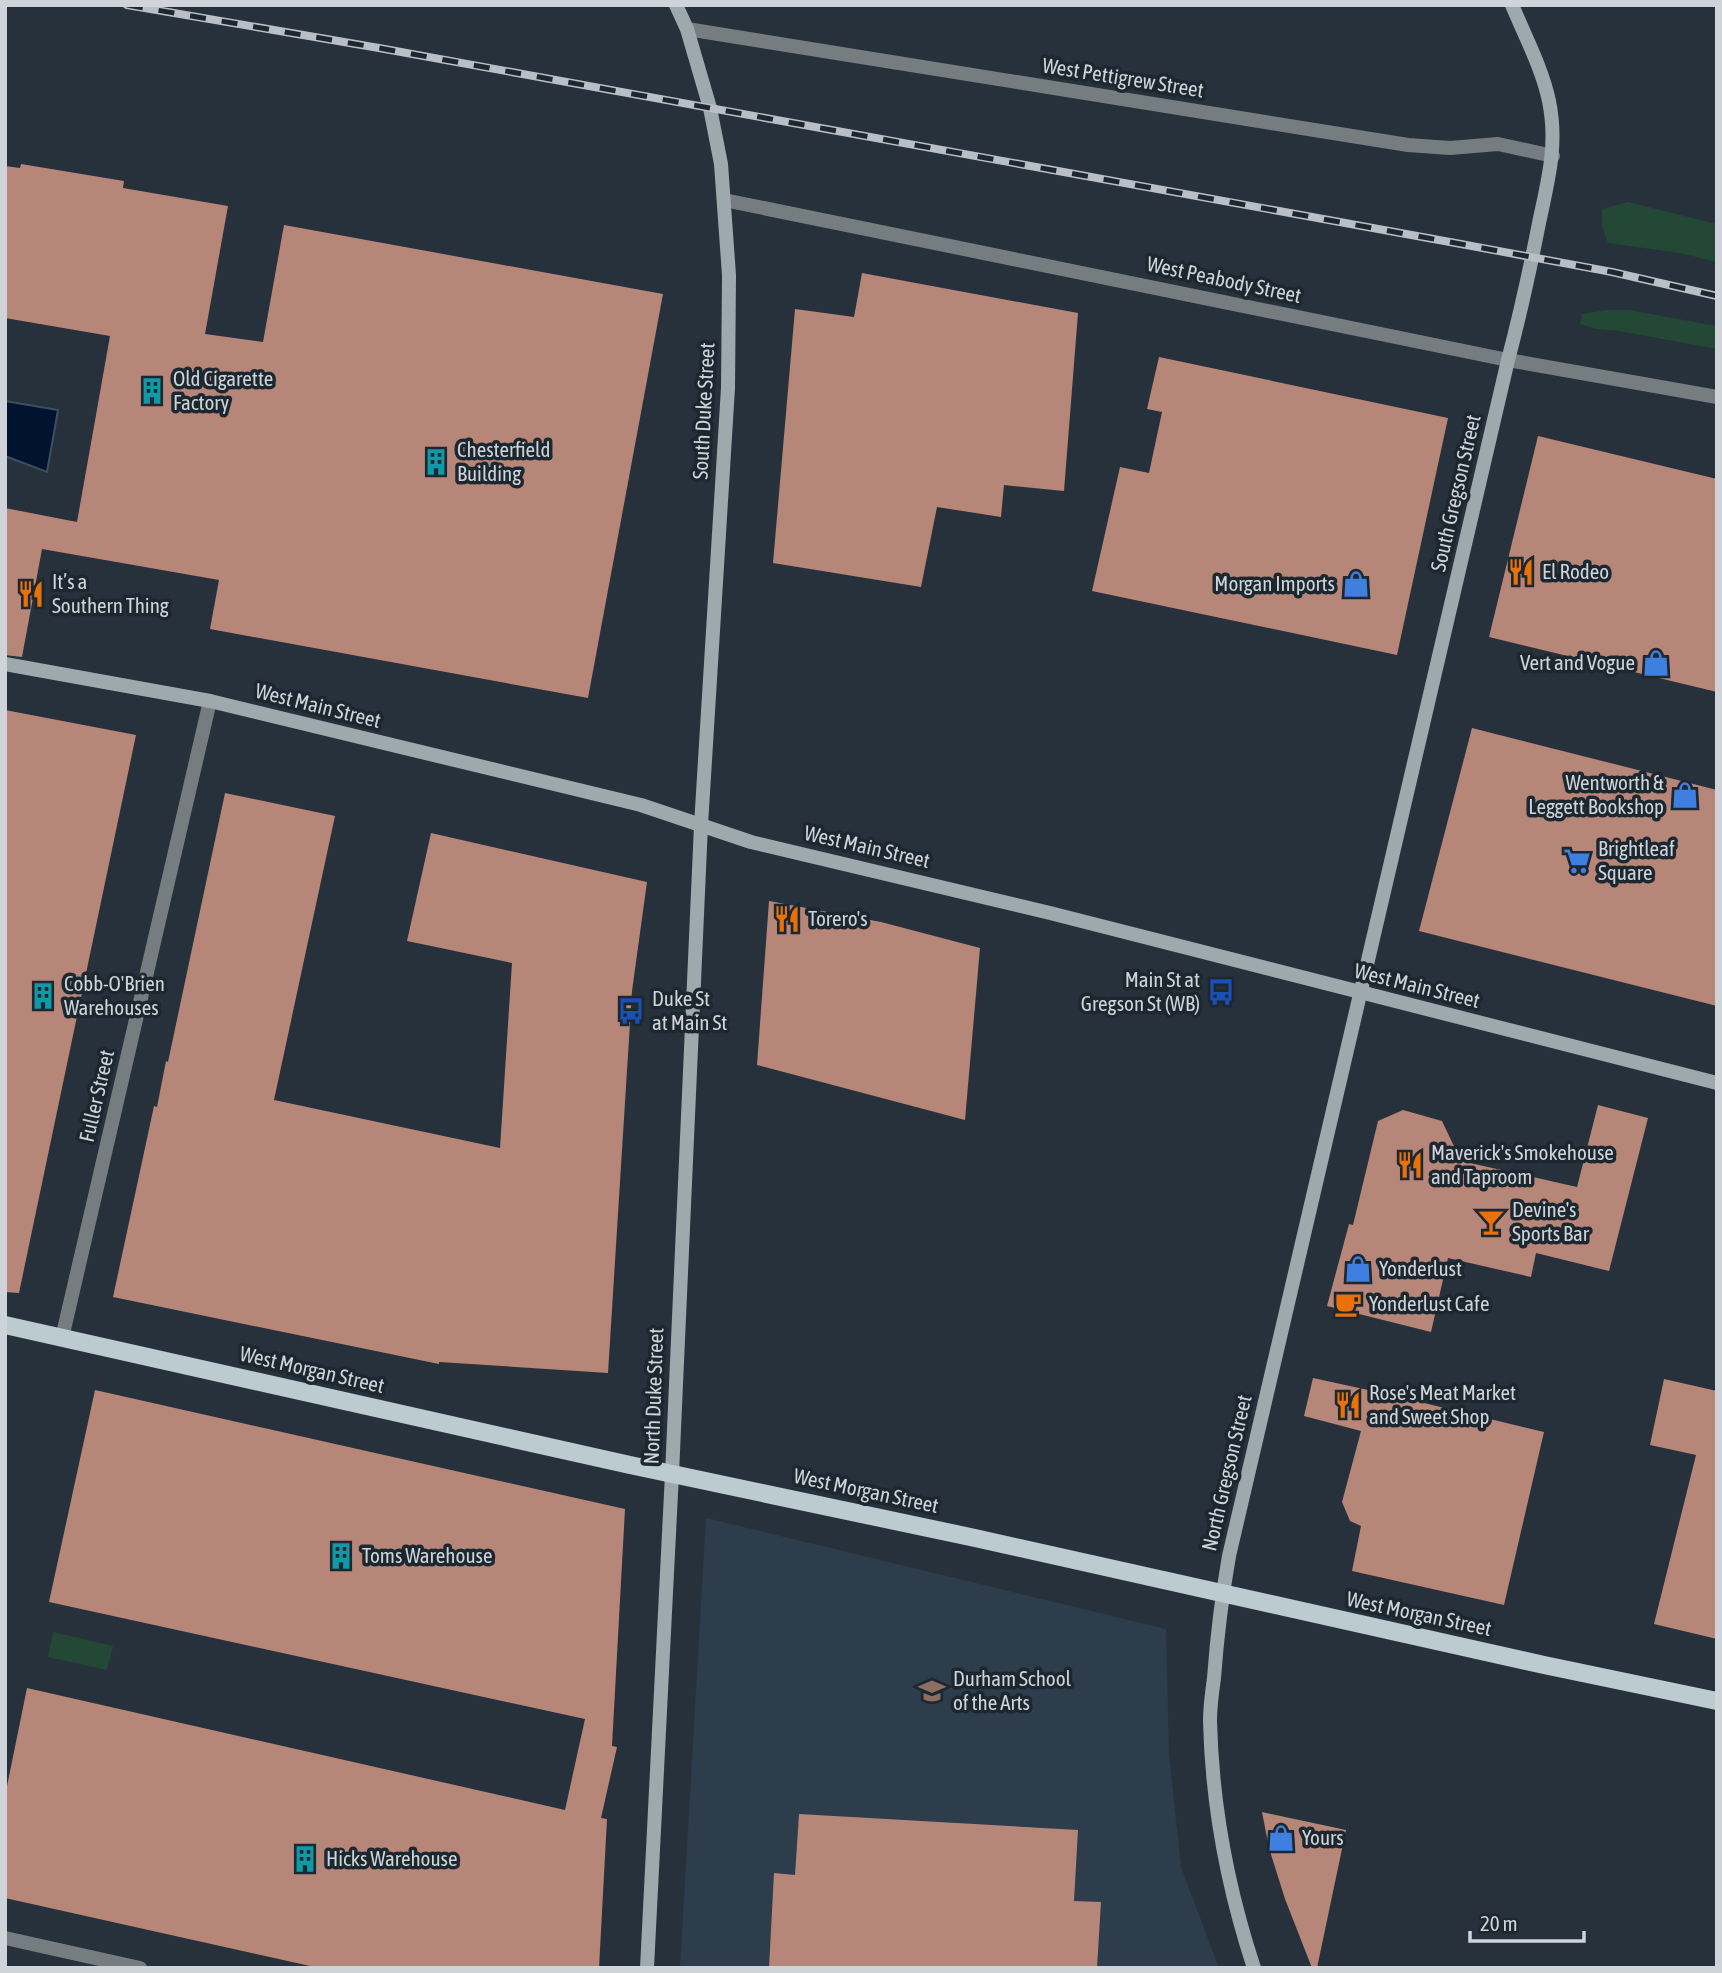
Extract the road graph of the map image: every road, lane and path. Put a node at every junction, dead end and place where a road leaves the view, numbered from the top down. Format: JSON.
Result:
{"nodes":[{"id":1,"x":676,"y":5,"type":"edge"},
{"id":2,"x":1512,"y":5,"type":"edge"},
{"id":3,"x":687,"y":29,"type":"junction"},
{"id":4,"x":1553,"y":156,"type":"junction"},
{"id":5,"x":724,"y":200,"type":"junction"},
{"id":6,"x":1508,"y":360,"type":"junction"},
{"id":7,"x":1717,"y":397,"type":"edge"},
{"id":8,"x":5,"y":664,"type":"edge"},
{"id":9,"x":210,"y":701,"type":"junction"},
{"id":10,"x":701,"y":825,"type":"junction"},
{"id":11,"x":1361,"y":993,"type":"junction"},
{"id":12,"x":1717,"y":1083,"type":"edge"},
{"id":13,"x":5,"y":1325,"type":"edge"},
{"id":14,"x":62,"y":1338,"type":"junction"},
{"id":15,"x":672,"y":1474,"type":"junction"},
{"id":16,"x":1223,"y":1594,"type":"junction"},
{"id":17,"x":1717,"y":1701,"type":"edge"},
{"id":18,"x":5,"y":1938,"type":"edge"},
{"id":19,"x":140,"y":1968,"type":"edge"},
{"id":20,"x":648,"y":1968,"type":"edge"},
{"id":21,"x":1254,"y":1968,"type":"edge"}],
"edges":[{"from":1,"to":3,"type":"main road","name":"South Duke Street"},
{"from":2,"to":4,"type":"main road","name":"South Gregson Street"},
{"from":3,"to":4,"type":"street","name":"West Pettigrew Street"},
{"from":3,"to":5,"type":"main road","name":"South Duke Street"},
{"from":4,"to":6,"type":"main road","name":"South Gregson Street"},
{"from":5,"to":6,"type":"street","name":"West Peabody Street"},
{"from":5,"to":10,"type":"main road","name":"South Duke Street"},
{"from":6,"to":7,"type":"street","name":"West Peabody Street"},
{"from":6,"to":11,"type":"main road","name":"South Gregson Street"},
{"from":8,"to":9,"type":"main road","name":"West Main Street"},
{"from":9,"to":10,"type":"main road","name":"West Main Street"},
{"from":9,"to":14,"type":"street","name":"Fuller Street"},
{"from":10,"to":11,"type":"main road","name":"West Main Street"},
{"from":10,"to":15,"type":"main road","name":"North Duke Street"},
{"from":11,"to":12,"type":"main road","name":"West Main Street"},
{"from":11,"to":16,"type":"main road","name":"North Gregson Street"},
{"from":13,"to":14,"type":"main road","name":"West Morgan Street"},
{"from":14,"to":15,"type":"main road","name":"West Morgan Street"},
{"from":15,"to":16,"type":"main road","name":"West Morgan Street"},
{"from":15,"to":20,"type":"main road","name":"North Duke Street"},
{"from":16,"to":17,"type":"main road","name":"West Morgan Street"},
{"from":16,"to":21,"type":"main road","name":"North Gregson Street"},
{"from":18,"to":19,"type":"street"}]}
